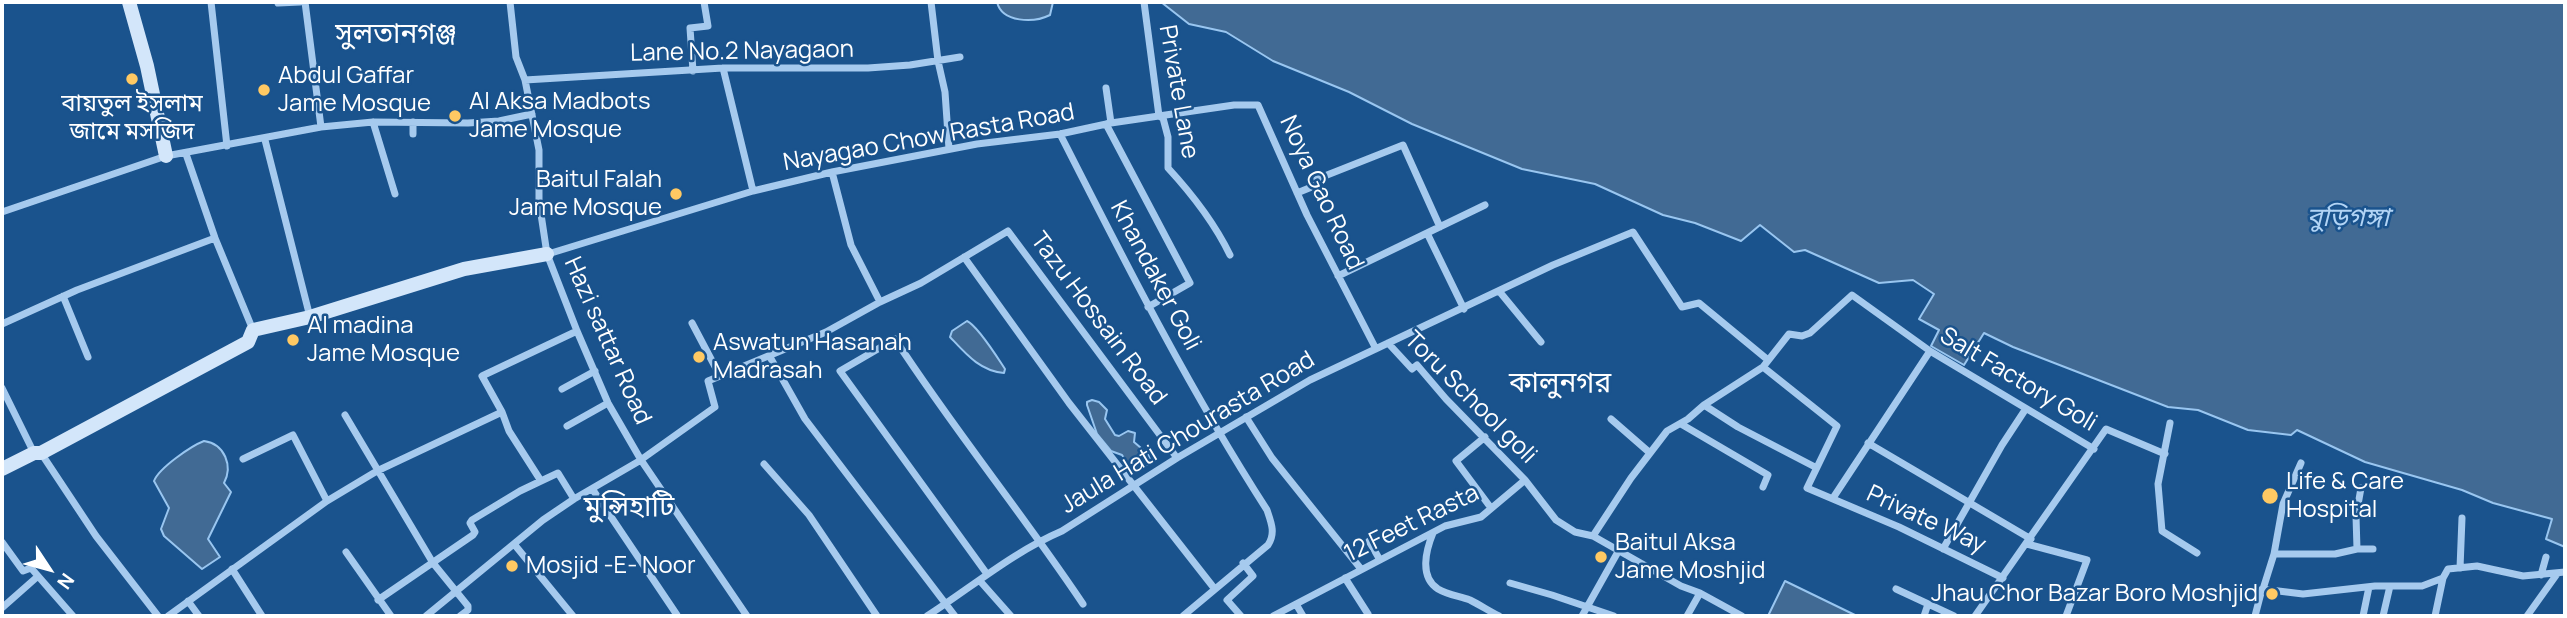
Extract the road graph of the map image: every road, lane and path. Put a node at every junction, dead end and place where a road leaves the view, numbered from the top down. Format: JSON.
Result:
{"nodes":[{"id":1,"x":129,"y":2,"type":"edge"},
{"id":2,"x":211,"y":2,"type":"edge"},
{"id":3,"x":302,"y":2,"type":"edge"},
{"id":4,"x":510,"y":2,"type":"edge"},
{"id":5,"x":704,"y":2,"type":"edge"},
{"id":6,"x":931,"y":2,"type":"edge"},
{"id":7,"x":1144,"y":2,"type":"edge"},
{"id":8,"x":278,"y":4,"type":"dead end"},
{"id":9,"x":960,"y":57,"type":"dead end"},
{"id":10,"x":938,"y":61,"type":"junction"},
{"id":11,"x":723,"y":68,"type":"junction"},
{"id":12,"x":693,"y":71,"type":"junction"},
{"id":13,"x":525,"y":80,"type":"junction"},
{"id":14,"x":1106,"y":88,"type":"dead end"},
{"id":15,"x":531,"y":114,"type":"junction"},
{"id":16,"x":1159,"y":116,"type":"junction"},
{"id":17,"x":373,"y":122,"type":"junction"},
{"id":18,"x":413,"y":122,"type":"junction"},
{"id":19,"x":1109,"y":124,"type":"junction"},
{"id":20,"x":321,"y":127,"type":"junction"},
{"id":21,"x":413,"y":134,"type":"dead end"},
{"id":22,"x":1060,"y":134,"type":"junction"},
{"id":23,"x":265,"y":139,"type":"junction"},
{"id":24,"x":228,"y":146,"type":"junction"},
{"id":25,"x":949,"y":149,"type":"junction"},
{"id":26,"x":186,"y":154,"type":"junction"},
{"id":27,"x":166,"y":156,"type":"junction"},
{"id":28,"x":832,"y":172,"type":"junction"},
{"id":29,"x":753,"y":191,"type":"junction"},
{"id":30,"x":1297,"y":193,"type":"junction"},
{"id":31,"x":395,"y":194,"type":"dead end"},
{"id":32,"x":1485,"y":205,"type":"dead end"},
{"id":33,"x":2,"y":212,"type":"edge"},
{"id":34,"x":1440,"y":227,"type":"junction"},
{"id":35,"x":1427,"y":233,"type":"junction"},
{"id":36,"x":215,"y":238,"type":"junction"},
{"id":37,"x":547,"y":254,"type":"junction"},
{"id":38,"x":1230,"y":255,"type":"dead end"},
{"id":39,"x":964,"y":257,"type":"junction"},
{"id":40,"x":1338,"y":276,"type":"junction"},
{"id":41,"x":1499,"y":291,"type":"junction"},
{"id":42,"x":64,"y":296,"type":"junction"},
{"id":43,"x":880,"y":302,"type":"junction"},
{"id":44,"x":1148,"y":307,"type":"junction"},
{"id":45,"x":1464,"y":309,"type":"junction"},
{"id":46,"x":310,"y":317,"type":"junction"},
{"id":47,"x":692,"y":323,"type":"dead end"},
{"id":48,"x":2,"y":324,"type":"edge"},
{"id":49,"x":253,"y":330,"type":"junction"},
{"id":50,"x":577,"y":331,"type":"junction"},
{"id":51,"x":1388,"y":342,"type":"junction"},
{"id":52,"x":1541,"y":342,"type":"dead end"},
{"id":53,"x":1376,"y":349,"type":"junction"},
{"id":54,"x":1930,"y":351,"type":"junction"},
{"id":55,"x":88,"y":357,"type":"dead end"},
{"id":56,"x":771,"y":357,"type":"junction"},
{"id":57,"x":1768,"y":360,"type":"junction"},
{"id":58,"x":1763,"y":367,"type":"junction"},
{"id":59,"x":595,"y":371,"type":"junction"},
{"id":60,"x":720,"y":376,"type":"junction"},
{"id":61,"x":2,"y":388,"type":"edge"},
{"id":62,"x":562,"y":389,"type":"dead end"},
{"id":63,"x":608,"y":403,"type":"junction"},
{"id":64,"x":1704,"y":405,"type":"junction"},
{"id":65,"x":2025,"y":410,"type":"junction"},
{"id":66,"x":502,"y":412,"type":"junction"},
{"id":67,"x":345,"y":415,"type":"dead end"},
{"id":68,"x":1246,"y":416,"type":"junction"},
{"id":69,"x":1611,"y":419,"type":"dead end"},
{"id":70,"x":1681,"y":424,"type":"junction"},
{"id":71,"x":2170,"y":424,"type":"dead end"},
{"id":72,"x":567,"y":426,"type":"dead end"},
{"id":73,"x":1220,"y":433,"type":"junction"},
{"id":74,"x":1485,"y":437,"type":"junction"},
{"id":75,"x":1868,"y":443,"type":"junction"},
{"id":76,"x":2094,"y":449,"type":"junction"},
{"id":77,"x":37,"y":453,"type":"junction"},
{"id":78,"x":1650,"y":453,"type":"junction"},
{"id":79,"x":2165,"y":454,"type":"junction"},
{"id":80,"x":1177,"y":458,"type":"junction"},
{"id":81,"x":243,"y":459,"type":"dead end"},
{"id":82,"x":642,"y":460,"type":"junction"},
{"id":83,"x":2301,"y":463,"type":"dead end"},
{"id":84,"x":764,"y":464,"type":"dead end"},
{"id":85,"x":1815,"y":467,"type":"junction"},
{"id":86,"x":2,"y":469,"type":"edge"},
{"id":87,"x":377,"y":471,"type":"junction"},
{"id":88,"x":1525,"y":480,"type":"junction"},
{"id":89,"x":541,"y":481,"type":"junction"},
{"id":90,"x":1133,"y":485,"type":"junction"},
{"id":91,"x":1763,"y":487,"type":"dead end"},
{"id":92,"x":2361,"y":488,"type":"dead end"},
{"id":93,"x":593,"y":490,"type":"junction"},
{"id":94,"x":1833,"y":498,"type":"junction"},
{"id":95,"x":574,"y":499,"type":"junction"},
{"id":96,"x":327,"y":501,"type":"junction"},
{"id":97,"x":1969,"y":502,"type":"junction"},
{"id":98,"x":1491,"y":508,"type":"junction"},
{"id":99,"x":2462,"y":518,"type":"dead end"},
{"id":100,"x":1433,"y":533,"type":"junction"},
{"id":101,"x":1593,"y":536,"type":"junction"},
{"id":102,"x":1041,"y":540,"type":"junction"},
{"id":103,"x":1369,"y":541,"type":"dead end"},
{"id":104,"x":2,"y":542,"type":"edge"},
{"id":105,"x":2029,"y":542,"type":"junction"},
{"id":106,"x":514,"y":544,"type":"junction"},
{"id":107,"x":1943,"y":549,"type":"junction"},
{"id":108,"x":2357,"y":549,"type":"junction"},
{"id":109,"x":1619,"y":550,"type":"junction"},
{"id":110,"x":2373,"y":550,"type":"dead end"},
{"id":111,"x":346,"y":552,"type":"dead end"},
{"id":112,"x":2197,"y":553,"type":"dead end"},
{"id":113,"x":2274,"y":554,"type":"junction"},
{"id":114,"x":2546,"y":557,"type":"dead end"},
{"id":115,"x":1380,"y":560,"type":"junction"},
{"id":116,"x":433,"y":563,"type":"junction"},
{"id":117,"x":1243,"y":563,"type":"junction"},
{"id":118,"x":2460,"y":568,"type":"junction"},
{"id":119,"x":232,"y":569,"type":"junction"},
{"id":120,"x":1361,"y":569,"type":"junction"},
{"id":121,"x":2561,"y":573,"type":"edge"},
{"id":122,"x":987,"y":574,"type":"junction"},
{"id":123,"x":2541,"y":575,"type":"junction"},
{"id":124,"x":37,"y":577,"type":"junction"},
{"id":125,"x":2003,"y":578,"type":"junction"},
{"id":126,"x":1345,"y":579,"type":"junction"},
{"id":127,"x":2443,"y":579,"type":"junction"},
{"id":128,"x":980,"y":580,"type":"junction"},
{"id":129,"x":1510,"y":583,"type":"dead end"},
{"id":130,"x":2390,"y":586,"type":"junction"},
{"id":131,"x":2369,"y":587,"type":"junction"},
{"id":132,"x":1214,"y":588,"type":"junction"},
{"id":133,"x":1896,"y":589,"type":"dead end"},
{"id":134,"x":2262,"y":589,"type":"junction"},
{"id":135,"x":456,"y":592,"type":"junction"},
{"id":136,"x":1700,"y":593,"type":"junction"},
{"id":137,"x":378,"y":600,"type":"junction"},
{"id":138,"x":188,"y":601,"type":"junction"},
{"id":139,"x":946,"y":604,"type":"junction"},
{"id":140,"x":1083,"y":604,"type":"dead end"},
{"id":141,"x":1296,"y":604,"type":"junction"},
{"id":142,"x":1928,"y":604,"type":"junction"},
{"id":143,"x":2,"y":608,"type":"edge"},
{"id":144,"x":1586,"y":608,"type":"junction"},
{"id":145,"x":1368,"y":614,"type":"dead end"},
{"id":146,"x":677,"y":615,"type":"edge"},
{"id":147,"x":73,"y":616,"type":"edge"},
{"id":148,"x":158,"y":616,"type":"edge"},
{"id":149,"x":168,"y":616,"type":"edge"},
{"id":150,"x":200,"y":616,"type":"edge"},
{"id":151,"x":262,"y":616,"type":"edge"},
{"id":152,"x":391,"y":616,"type":"edge"},
{"id":153,"x":426,"y":616,"type":"edge"},
{"id":154,"x":460,"y":616,"type":"edge"},
{"id":155,"x":573,"y":616,"type":"edge"},
{"id":156,"x":747,"y":616,"type":"edge"},
{"id":157,"x":877,"y":616,"type":"edge"},
{"id":158,"x":927,"y":616,"type":"edge"},
{"id":159,"x":955,"y":616,"type":"edge"},
{"id":160,"x":1011,"y":616,"type":"edge"},
{"id":161,"x":1183,"y":616,"type":"edge"},
{"id":162,"x":1241,"y":616,"type":"edge"},
{"id":163,"x":1273,"y":616,"type":"edge"},
{"id":164,"x":1303,"y":616,"type":"edge"},
{"id":165,"x":1499,"y":616,"type":"edge"},
{"id":166,"x":1582,"y":616,"type":"edge"},
{"id":167,"x":1614,"y":616,"type":"edge"},
{"id":168,"x":1687,"y":616,"type":"edge"},
{"id":169,"x":1742,"y":616,"type":"edge"},
{"id":170,"x":1924,"y":616,"type":"edge"},
{"id":171,"x":1954,"y":616,"type":"edge"},
{"id":172,"x":1975,"y":616,"type":"edge"},
{"id":173,"x":2066,"y":616,"type":"edge"},
{"id":174,"x":2255,"y":616,"type":"edge"},
{"id":175,"x":2363,"y":616,"type":"edge"},
{"id":176,"x":2383,"y":616,"type":"edge"},
{"id":177,"x":2435,"y":616,"type":"edge"},
{"id":178,"x":2526,"y":616,"type":"edge"}],
"edges":[{"from":1,"to":27,"type":"street"},
{"from":2,"to":24,"type":"street"},
{"from":3,"to":8,"type":"street"},
{"from":3,"to":20,"type":"street"},
{"from":4,"to":13,"type":"street","name":"Hazi sattar Road"},
{"from":5,"to":12,"type":"street"},
{"from":6,"to":10,"type":"street"},
{"from":7,"to":16,"type":"street","name":"Private Lane"},
{"from":9,"to":10,"type":"street","name":"Lane No.2 Nayagaon"},
{"from":10,"to":11,"type":"street","name":"Lane No.2 Nayagaon"},
{"from":10,"to":25,"type":"street"},
{"from":11,"to":12,"type":"street","name":"Lane No.2 Nayagaon"},
{"from":11,"to":29,"type":"street"},
{"from":12,"to":13,"type":"street","name":"Lane No.2 Nayagaon"},
{"from":13,"to":15,"type":"street","name":"Hazi sattar Road"},
{"from":14,"to":19,"type":"street"},
{"from":15,"to":18,"type":"street"},
{"from":15,"to":37,"type":"street","name":"Hazi sattar Road"},
{"from":16,"to":19,"type":"street","name":"Nayagao Chow Rasta Road"},
{"from":16,"to":30,"type":"street","name":"Noya Gao Road"},
{"from":16,"to":38,"type":"street","name":"Private Lane"},
{"from":17,"to":18,"type":"street"},
{"from":17,"to":20,"type":"street"},
{"from":17,"to":31,"type":"street"},
{"from":18,"to":21,"type":"street"},
{"from":19,"to":22,"type":"street","name":"Nayagao Chow Rasta Road"},
{"from":19,"to":44,"type":"street"},
{"from":20,"to":23,"type":"street"},
{"from":22,"to":25,"type":"street","name":"Nayagao Chow Rasta Road"},
{"from":22,"to":44,"type":"street","name":"Khandaker Goli"},
{"from":23,"to":24,"type":"street"},
{"from":23,"to":46,"type":"street"},
{"from":24,"to":26,"type":"street"},
{"from":25,"to":28,"type":"street","name":"Nayagao Chow Rasta Road"},
{"from":26,"to":27,"type":"street"},
{"from":26,"to":36,"type":"street"},
{"from":27,"to":33,"type":"street"},
{"from":28,"to":29,"type":"street","name":"Nayagao Chow Rasta Road"},
{"from":28,"to":43,"type":"street"},
{"from":29,"to":37,"type":"street","name":"Nayagao Chow Rasta Road"},
{"from":30,"to":34,"type":"street"},
{"from":30,"to":40,"type":"street","name":"Noya Gao Road"},
{"from":32,"to":34,"type":"street"},
{"from":34,"to":35,"type":"street"},
{"from":35,"to":40,"type":"street"},
{"from":35,"to":45,"type":"street"},
{"from":36,"to":42,"type":"street"},
{"from":36,"to":49,"type":"street"},
{"from":37,"to":46,"type":"street"},
{"from":37,"to":50,"type":"street","name":"Hazi sattar Road"},
{"from":39,"to":43,"type":"street","name":"Tazu Hossain Road"},
{"from":39,"to":80,"type":"street","name":"Tazu Hossain Road"},
{"from":39,"to":90,"type":"street"},
{"from":40,"to":53,"type":"street","name":"Noya Gao Road"},
{"from":41,"to":45,"type":"street","name":"Jaula Hati Chourasta Road"},
{"from":41,"to":52,"type":"street"},
{"from":41,"to":57,"type":"street","name":"Jaula Hati Chourasta Road"},
{"from":42,"to":48,"type":"street"},
{"from":42,"to":55,"type":"street"},
{"from":43,"to":56,"type":"street","name":"Tazu Hossain Road"},
{"from":44,"to":73,"type":"street","name":"Khandaker Goli"},
{"from":45,"to":51,"type":"street","name":"Jaula Hati Chourasta Road"},
{"from":46,"to":49,"type":"street"},
{"from":47,"to":60,"type":"street"},
{"from":49,"to":77,"type":"street"},
{"from":50,"to":59,"type":"street","name":"Hazi sattar Road"},
{"from":50,"to":66,"type":"street"},
{"from":51,"to":53,"type":"street","name":"Jaula Hati Chourasta Road"},
{"from":51,"to":74,"type":"street","name":"Toru School goli"},
{"from":53,"to":68,"type":"street","name":"Jaula Hati Chourasta Road"},
{"from":54,"to":57,"type":"street","name":"Salt Factory Goli"},
{"from":54,"to":65,"type":"street","name":"Salt Factory Goli"},
{"from":54,"to":75,"type":"street"},
{"from":56,"to":60,"type":"street","name":"Tazu Hossain Road"},
{"from":56,"to":139,"type":"street"},
{"from":57,"to":58,"type":"street"},
{"from":58,"to":64,"type":"street"},
{"from":58,"to":85,"type":"street"},
{"from":59,"to":62,"type":"street"},
{"from":59,"to":63,"type":"street","name":"Hazi sattar Road"},
{"from":60,"to":82,"type":"street"},
{"from":61,"to":77,"type":"street"},
{"from":63,"to":72,"type":"street"},
{"from":63,"to":82,"type":"street","name":"Hazi sattar Road"},
{"from":64,"to":70,"type":"street"},
{"from":64,"to":85,"type":"street"},
{"from":65,"to":76,"type":"street","name":"Salt Factory Goli"},
{"from":65,"to":97,"type":"street"},
{"from":66,"to":87,"type":"street"},
{"from":66,"to":89,"type":"street"},
{"from":67,"to":87,"type":"street"},
{"from":68,"to":73,"type":"street","name":"Jaula Hati Chourasta Road"},
{"from":68,"to":120,"type":"street"},
{"from":69,"to":78,"type":"street"},
{"from":70,"to":78,"type":"street"},
{"from":70,"to":91,"type":"street"},
{"from":71,"to":79,"type":"street"},
{"from":73,"to":80,"type":"street","name":"Jaula Hati Chourasta Road"},
{"from":73,"to":117,"type":"street","name":"Khandaker Goli"},
{"from":74,"to":88,"type":"street","name":"Toru School goli"},
{"from":74,"to":98,"type":"street"},
{"from":75,"to":94,"type":"street"},
{"from":75,"to":97,"type":"street"},
{"from":76,"to":79,"type":"street","name":"Salt Factory Goli"},
{"from":76,"to":105,"type":"street"},
{"from":77,"to":86,"type":"street"},
{"from":77,"to":148,"type":"street"},
{"from":78,"to":101,"type":"street"},
{"from":79,"to":112,"type":"street"},
{"from":80,"to":90,"type":"street","name":"Jaula Hati Chourasta Road"},
{"from":81,"to":96,"type":"street"},
{"from":82,"to":93,"type":"street"},
{"from":82,"to":156,"type":"street","name":"Hazi sattar Road"},
{"from":83,"to":113,"type":"street"},
{"from":84,"to":157,"type":"street"},
{"from":85,"to":94,"type":"street","name":"Private Way"},
{"from":87,"to":96,"type":"street"},
{"from":87,"to":116,"type":"street"},
{"from":88,"to":98,"type":"street","name":"12 Feet Rasta"},
{"from":88,"to":101,"type":"street","name":"Toru School goli"},
{"from":89,"to":95,"type":"street"},
{"from":89,"to":116,"type":"street"},
{"from":90,"to":102,"type":"street","name":"Jaula Hati Chourasta Road"},
{"from":90,"to":132,"type":"street"},
{"from":92,"to":108,"type":"street"},
{"from":93,"to":95,"type":"street"},
{"from":93,"to":146,"type":"street"},
{"from":94,"to":107,"type":"street","name":"Private Way"},
{"from":95,"to":106,"type":"street"},
{"from":96,"to":119,"type":"street"},
{"from":97,"to":105,"type":"street"},
{"from":97,"to":107,"type":"street"},
{"from":98,"to":100,"type":"street","name":"12 Feet Rasta"},
{"from":99,"to":118,"type":"street"},
{"from":100,"to":115,"type":"street","name":"12 Feet Rasta"},
{"from":100,"to":165,"type":"street"},
{"from":101,"to":109,"type":"street","name":"Toru School goli"},
{"from":102,"to":122,"type":"street","name":"Jaula Hati Chourasta Road"},
{"from":102,"to":122,"type":"street"},
{"from":102,"to":140,"type":"street"},
{"from":103,"to":115,"type":"street"},
{"from":104,"to":124,"type":"street"},
{"from":105,"to":125,"type":"street"},
{"from":105,"to":173,"type":"street"},
{"from":106,"to":135,"type":"street"},
{"from":106,"to":155,"type":"street"},
{"from":107,"to":125,"type":"street","name":"Private Way"},
{"from":108,"to":110,"type":"street"},
{"from":108,"to":113,"type":"street"},
{"from":109,"to":136,"type":"street","name":"Toru School goli"},
{"from":109,"to":144,"type":"street"},
{"from":111,"to":137,"type":"street"},
{"from":113,"to":134,"type":"street"},
{"from":114,"to":123,"type":"street"},
{"from":115,"to":120,"type":"street","name":"12 Feet Rasta"},
{"from":116,"to":135,"type":"street"},
{"from":116,"to":137,"type":"street"},
{"from":117,"to":132,"type":"street"},
{"from":117,"to":162,"type":"street"},
{"from":118,"to":123,"type":"street"},
{"from":118,"to":127,"type":"street"},
{"from":119,"to":138,"type":"street"},
{"from":119,"to":151,"type":"street"},
{"from":120,"to":126,"type":"street","name":"12 Feet Rasta"},
{"from":121,"to":123,"type":"street"},
{"from":121,"to":178,"type":"street"},
{"from":122,"to":128,"type":"street","name":"Jaula Hati Chourasta Road"},
{"from":124,"to":143,"type":"street"},
{"from":124,"to":147,"type":"street"},
{"from":125,"to":172,"type":"street"},
{"from":126,"to":141,"type":"street","name":"12 Feet Rasta"},
{"from":126,"to":145,"type":"street"},
{"from":127,"to":130,"type":"street"},
{"from":127,"to":177,"type":"street"},
{"from":128,"to":139,"type":"street","name":"Jaula Hati Chourasta Road"},
{"from":128,"to":160,"type":"street"},
{"from":129,"to":144,"type":"street"},
{"from":130,"to":131,"type":"street"},
{"from":130,"to":176,"type":"street"},
{"from":131,"to":134,"type":"street"},
{"from":131,"to":175,"type":"street"},
{"from":132,"to":161,"type":"street"},
{"from":133,"to":142,"type":"street"},
{"from":134,"to":174,"type":"street"},
{"from":135,"to":153,"type":"street"},
{"from":135,"to":154,"type":"street"},
{"from":136,"to":168,"type":"street"},
{"from":136,"to":169,"type":"street","name":"Toru School goli"},
{"from":137,"to":152,"type":"street"},
{"from":138,"to":149,"type":"street"},
{"from":138,"to":150,"type":"street"},
{"from":139,"to":158,"type":"street","name":"Jaula Hati Chourasta Road"},
{"from":139,"to":159,"type":"street"},
{"from":141,"to":163,"type":"street","name":"12 Feet Rasta"},
{"from":141,"to":164,"type":"street"},
{"from":142,"to":170,"type":"street"},
{"from":142,"to":171,"type":"street"},
{"from":144,"to":166,"type":"street"},
{"from":144,"to":167,"type":"street"}]}
